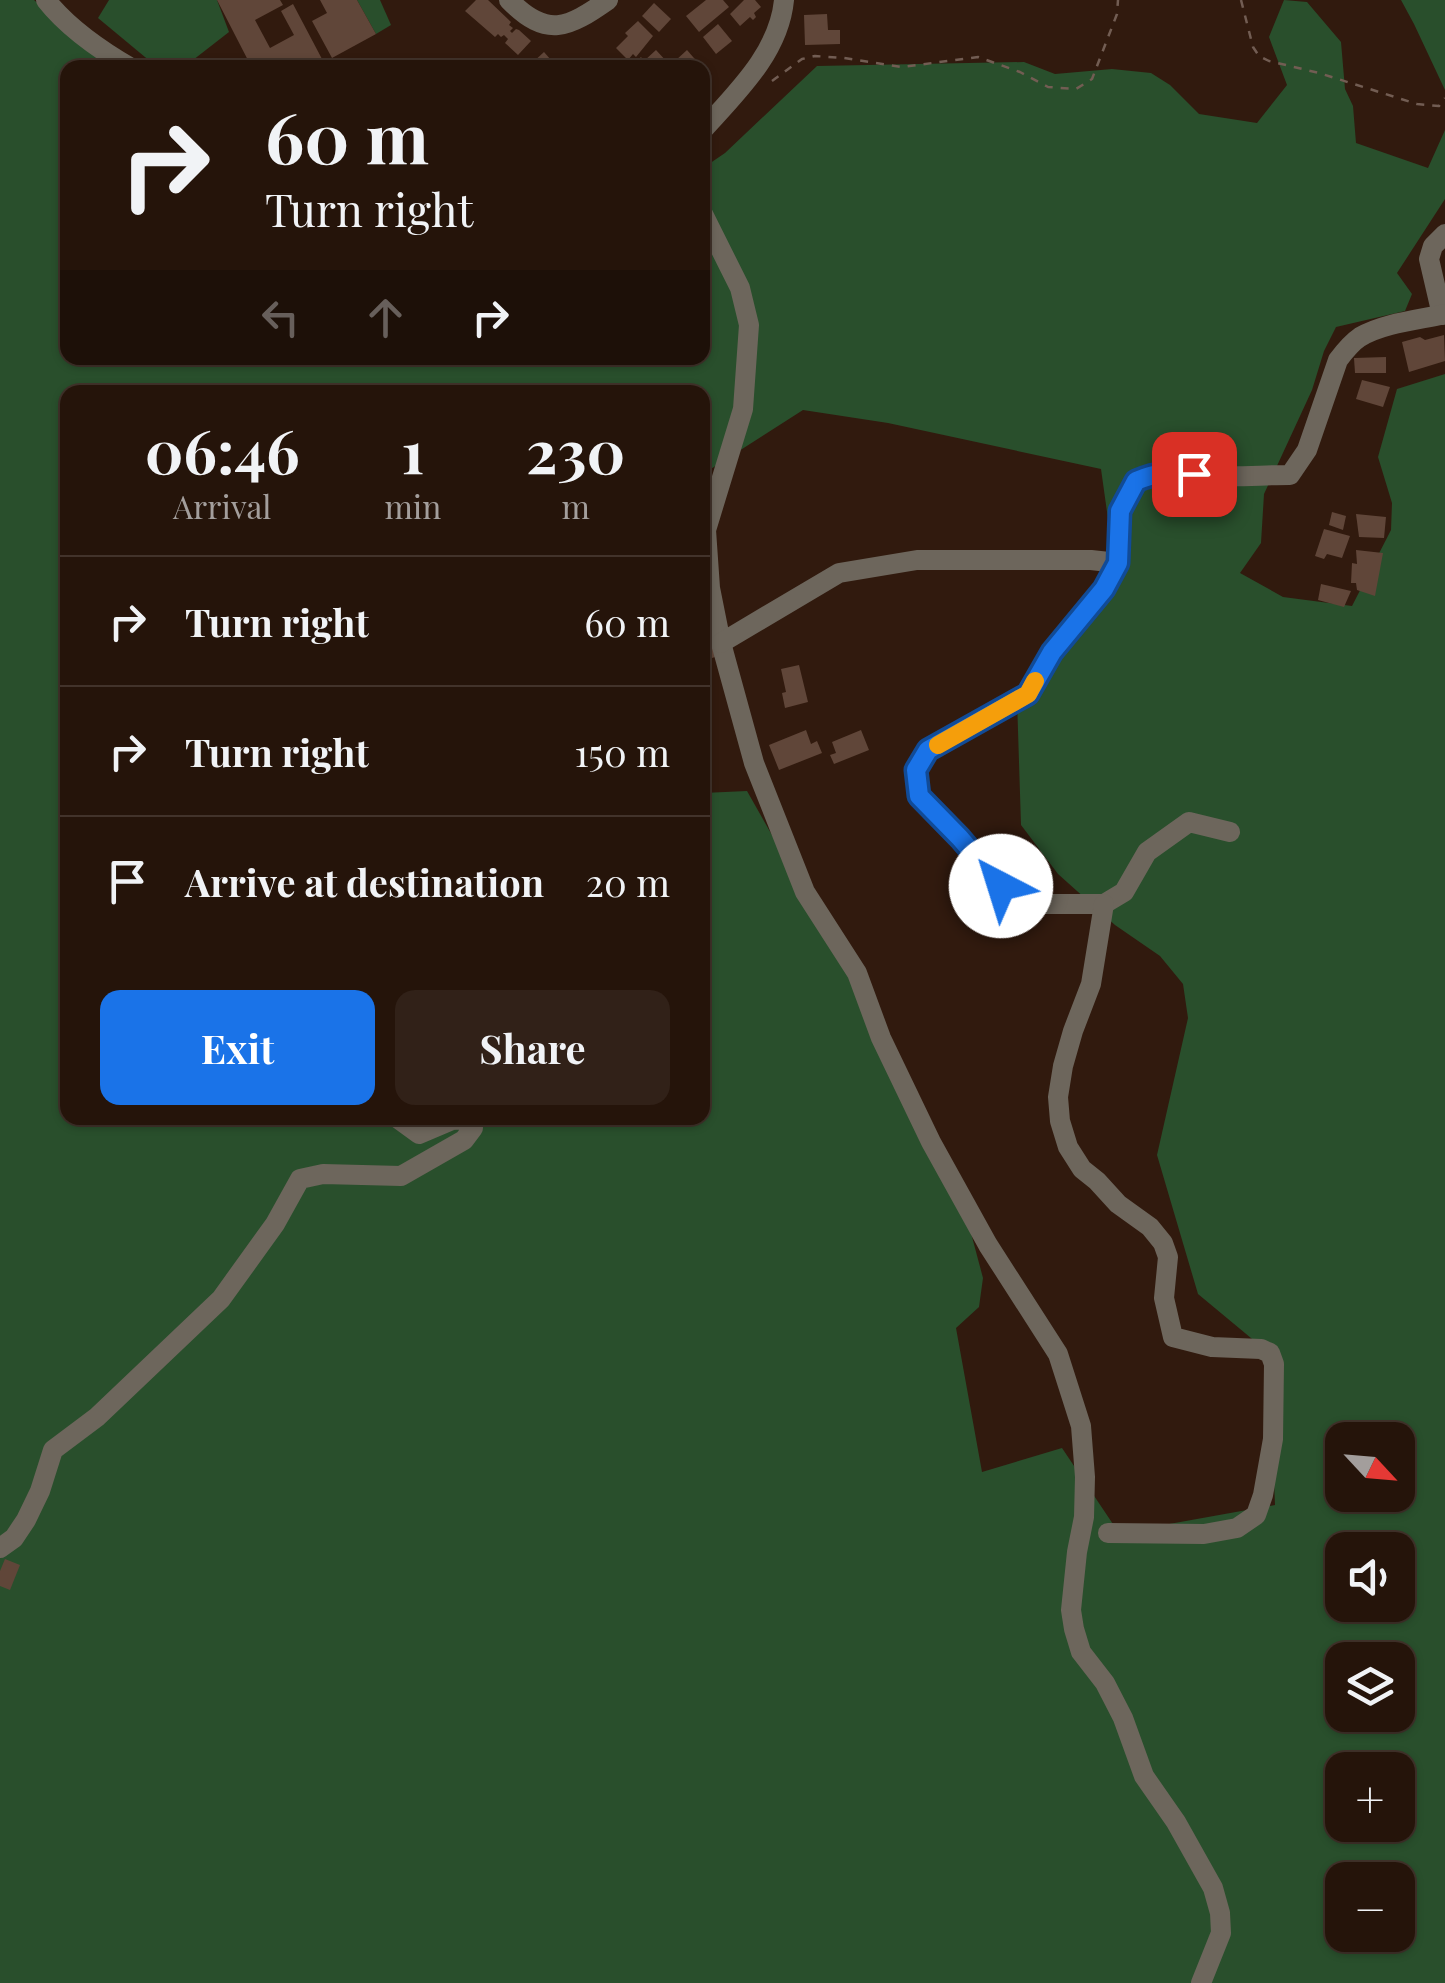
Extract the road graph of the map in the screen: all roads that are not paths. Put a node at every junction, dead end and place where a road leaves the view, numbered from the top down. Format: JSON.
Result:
{"nodes":[{"id":1,"x":46,"y":0,"type":"edge"},
{"id":2,"x":509,"y":0,"type":"edge"},
{"id":3,"x":608,"y":0,"type":"edge"},
{"id":4,"x":784,"y":0,"type":"edge"},
{"id":5,"x":119,"y":60,"type":"edge"},
{"id":6,"x":710,"y":122,"type":"edge"},
{"id":7,"x":710,"y":228,"type":"edge"},
{"id":8,"x":1445,"y":234,"type":"edge"},
{"id":9,"x":1444,"y":314,"type":"edge"},
{"id":10,"x":710,"y":517,"type":"edge"},
{"id":11,"x":1118,"y":563,"type":"junction"},
{"id":12,"x":710,"y":588,"type":"edge"},
{"id":13,"x":721,"y":642,"type":"junction"},
{"id":14,"x":1230,"y":832,"type":"dead end"},
{"id":15,"x":1104,"y":904,"type":"junction"},
{"id":16,"x":407,"y":1125,"type":"edge"},
{"id":17,"x":440,"y":1125,"type":"edge"},
{"id":18,"x":471,"y":1125,"type":"edge"},
{"id":19,"x":1108,"y":1533,"type":"dead end"},
{"id":20,"x":0,"y":1548,"type":"edge"},
{"id":21,"x":1201,"y":1983,"type":"edge"}],
"edges":[{"from":1,"to":5,"type":"street"},
{"from":2,"to":3,"type":"street"},
{"from":4,"to":6,"type":"street"},
{"from":7,"to":10,"type":"street"},
{"from":8,"to":9,"type":"street"},
{"from":9,"to":11,"type":"street"},
{"from":11,"to":13,"type":"street"},
{"from":11,"to":15,"type":"street"},
{"from":12,"to":13,"type":"street"},
{"from":13,"to":21,"type":"street"},
{"from":14,"to":15,"type":"street"},
{"from":15,"to":19,"type":"street"},
{"from":16,"to":17,"type":"street"},
{"from":18,"to":20,"type":"street"}]}
